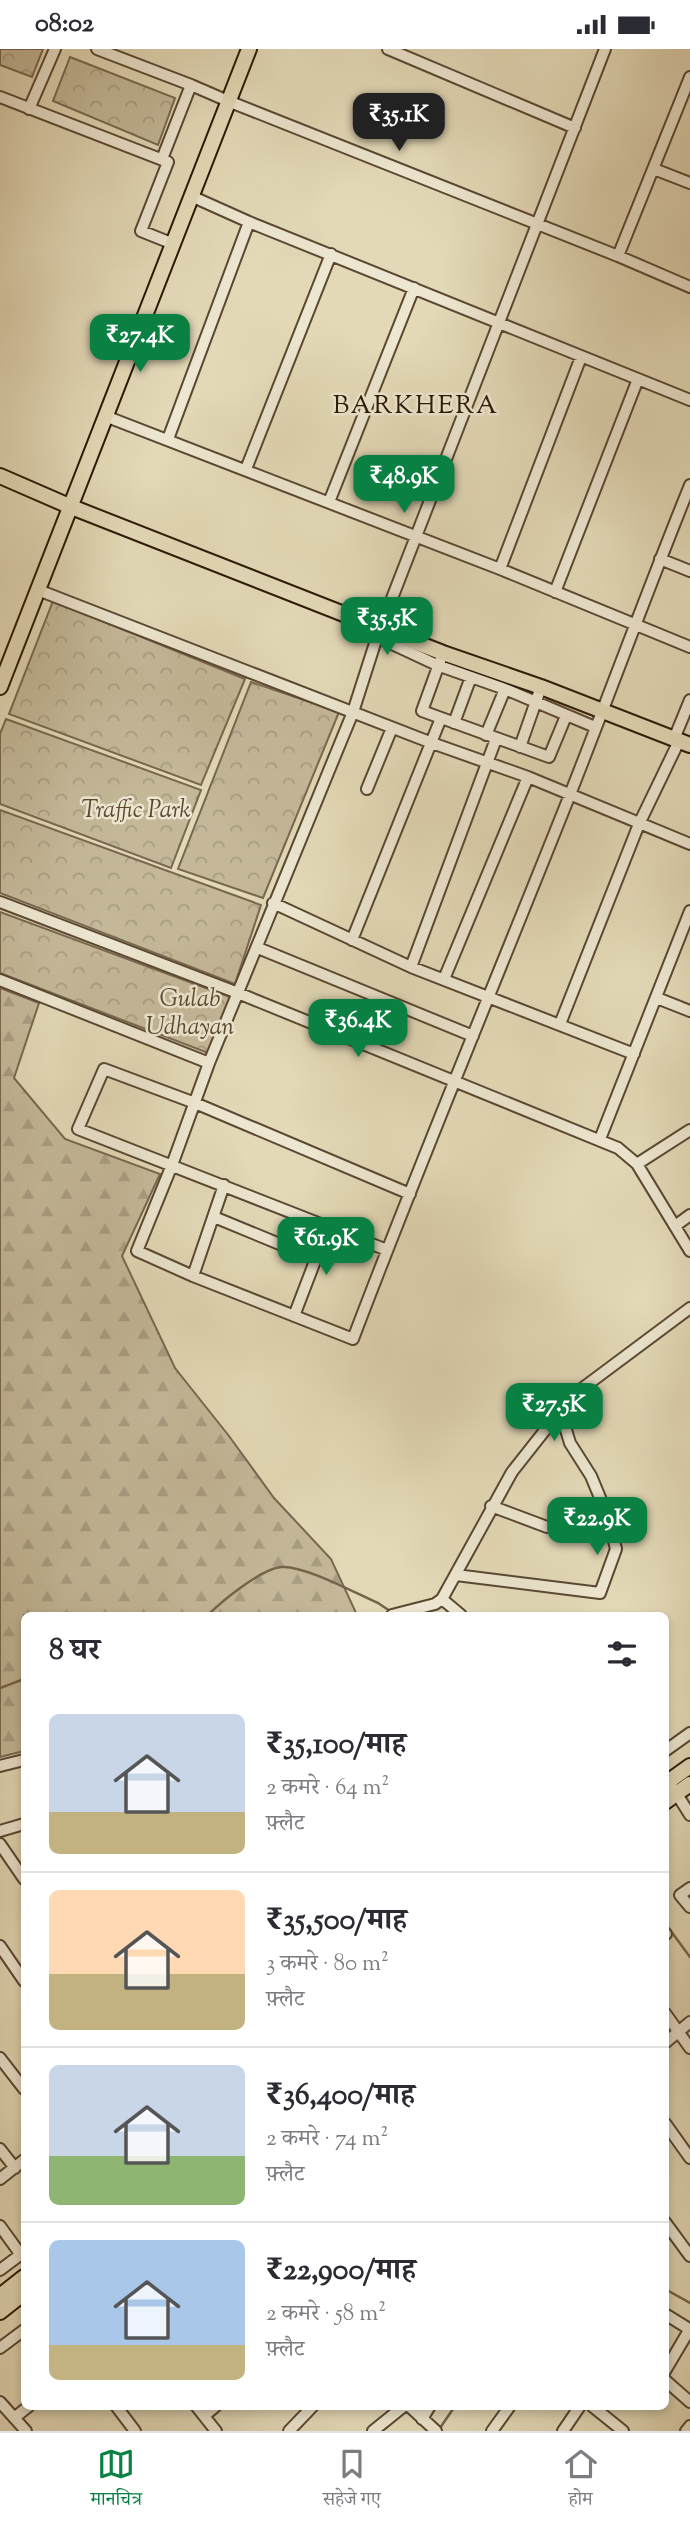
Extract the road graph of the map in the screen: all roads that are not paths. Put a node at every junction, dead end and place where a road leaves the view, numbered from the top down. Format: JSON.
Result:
{"nodes":[{"id":1,"x":55,"y":49,"type":"edge"},
{"id":2,"x":97,"y":49,"type":"edge"},
{"id":3,"x":249,"y":49,"type":"edge"},
{"id":4,"x":388,"y":49,"type":"edge"},
{"id":5,"x":605,"y":49,"type":"edge"},
{"id":6,"x":690,"y":80,"type":"edge"},
{"id":7,"x":191,"y":85,"type":"junction"},
{"id":8,"x":0,"y":97,"type":"edge"},
{"id":9,"x":228,"y":101,"type":"junction"},
{"id":10,"x":29,"y":109,"type":"junction"},
{"id":11,"x":575,"y":128,"type":"junction"},
{"id":12,"x":162,"y":159,"type":"junction"},
{"id":13,"x":654,"y":169,"type":"junction"},
{"id":14,"x":690,"y":183,"type":"edge"},
{"id":15,"x":191,"y":196,"type":"junction"},
{"id":16,"x":249,"y":222,"type":"junction"},
{"id":17,"x":537,"y":224,"type":"junction"},
{"id":18,"x":172,"y":243,"type":"junction"},
{"id":19,"x":331,"y":254,"type":"junction"},
{"id":20,"x":618,"y":256,"type":"junction"},
{"id":21,"x":690,"y":286,"type":"edge"},
{"id":22,"x":414,"y":288,"type":"junction"},
{"id":23,"x":499,"y":322,"type":"junction"},
{"id":24,"x":581,"y":357,"type":"junction"},
{"id":25,"x":638,"y":379,"type":"junction"},
{"id":26,"x":690,"y":400,"type":"edge"},
{"id":27,"x":105,"y":416,"type":"junction"},
{"id":28,"x":168,"y":439,"type":"junction"},
{"id":29,"x":246,"y":469,"type":"junction"},
{"id":30,"x":0,"y":477,"type":"edge"},
{"id":31,"x":690,"y":485,"type":"edge"},
{"id":32,"x":329,"y":502,"type":"junction"},
{"id":33,"x":69,"y":506,"type":"junction"},
{"id":34,"x":417,"y":538,"type":"junction"},
{"id":35,"x":660,"y":559,"type":"junction"},
{"id":36,"x":500,"y":569,"type":"junction"},
{"id":37,"x":690,"y":571,"type":"edge"},
{"id":38,"x":38,"y":590,"type":"junction"},
{"id":39,"x":555,"y":592,"type":"junction"},
{"id":40,"x":635,"y":623,"type":"junction"},
{"id":41,"x":379,"y":632,"type":"junction"},
{"id":42,"x":690,"y":647,"type":"edge"},
{"id":43,"x":440,"y":659,"type":"junction"},
{"id":44,"x":471,"y":677,"type":"junction"},
{"id":45,"x":0,"y":687,"type":"edge"},
{"id":46,"x":541,"y":687,"type":"junction"},
{"id":47,"x":505,"y":689,"type":"junction"},
{"id":48,"x":690,"y":700,"type":"edge"},
{"id":49,"x":536,"y":702,"type":"junction"},
{"id":50,"x":602,"y":711,"type":"junction"},
{"id":51,"x":353,"y":712,"type":"junction"},
{"id":52,"x":566,"y":716,"type":"junction"},
{"id":53,"x":441,"y":718,"type":"junction"},
{"id":54,"x":454,"y":723,"type":"junction"},
{"id":55,"x":595,"y":727,"type":"junction"},
{"id":56,"x":392,"y":728,"type":"junction"},
{"id":57,"x":491,"y":737,"type":"junction"},
{"id":58,"x":681,"y":741,"type":"edge"},
{"id":59,"x":432,"y":743,"type":"junction"},
{"id":60,"x":520,"y":747,"type":"junction"},
{"id":61,"x":487,"y":764,"type":"junction"},
{"id":62,"x":528,"y":777,"type":"junction"},
{"id":63,"x":368,"y":789,"type":"dead end"},
{"id":64,"x":570,"y":794,"type":"junction"},
{"id":65,"x":639,"y":824,"type":"junction"},
{"id":66,"x":690,"y":844,"type":"edge"},
{"id":67,"x":0,"y":902,"type":"edge"},
{"id":68,"x":273,"y":904,"type":"junction"},
{"id":69,"x":690,"y":911,"type":"edge"},
{"id":70,"x":687,"y":926,"type":"edge"},
{"id":71,"x":352,"y":940,"type":"junction"},
{"id":72,"x":258,"y":948,"type":"junction"},
{"id":73,"x":411,"y":967,"type":"junction"},
{"id":74,"x":0,"y":979,"type":"edge"},
{"id":75,"x":444,"y":979,"type":"junction"},
{"id":76,"x":238,"y":993,"type":"junction"},
{"id":77,"x":489,"y":997,"type":"junction"},
{"id":78,"x":657,"y":998,"type":"junction"},
{"id":79,"x":690,"y":1011,"type":"edge"},
{"id":80,"x":560,"y":1024,"type":"junction"},
{"id":81,"x":473,"y":1036,"type":"junction"},
{"id":82,"x":634,"y":1053,"type":"junction"},
{"id":83,"x":209,"y":1063,"type":"junction"},
{"id":84,"x":454,"y":1080,"type":"junction"},
{"id":85,"x":195,"y":1103,"type":"junction"},
{"id":86,"x":690,"y":1130,"type":"edge"},
{"id":87,"x":600,"y":1139,"type":"junction"},
{"id":88,"x":637,"y":1164,"type":"junction"},
{"id":89,"x":172,"y":1165,"type":"junction"},
{"id":90,"x":225,"y":1185,"type":"junction"},
{"id":91,"x":410,"y":1194,"type":"junction"},
{"id":92,"x":690,"y":1215,"type":"edge"},
{"id":93,"x":214,"y":1217,"type":"junction"},
{"id":94,"x":675,"y":1226,"type":"junction"},
{"id":95,"x":328,"y":1227,"type":"junction"},
{"id":96,"x":387,"y":1250,"type":"junction"},
{"id":97,"x":690,"y":1251,"type":"edge"},
{"id":98,"x":316,"y":1259,"type":"junction"},
{"id":99,"x":193,"y":1276,"type":"junction"},
{"id":100,"x":690,"y":1308,"type":"edge"},
{"id":101,"x":294,"y":1316,"type":"junction"},
{"id":102,"x":560,"y":1410,"type":"junction"},
{"id":103,"x":491,"y":1506,"type":"junction"},
{"id":104,"x":547,"y":1527,"type":"dead end"},
{"id":105,"x":456,"y":1575,"type":"junction"},
{"id":106,"x":439,"y":1602,"type":"junction"},
{"id":107,"x":403,"y":1612,"type":"edge"},
{"id":108,"x":456,"y":1612,"type":"edge"},
{"id":109,"x":690,"y":1733,"type":"edge"},
{"id":110,"x":669,"y":1748,"type":"edge"},
{"id":111,"x":21,"y":1761,"type":"edge"},
{"id":112,"x":0,"y":1766,"type":"edge"},
{"id":113,"x":690,"y":1766,"type":"edge"},
{"id":114,"x":690,"y":1784,"type":"edge"},
{"id":115,"x":669,"y":1787,"type":"edge"},
{"id":116,"x":669,"y":1788,"type":"edge"},
{"id":117,"x":669,"y":1789,"type":"edge"},
{"id":118,"x":690,"y":1815,"type":"edge"},
{"id":119,"x":21,"y":1825,"type":"edge"},
{"id":120,"x":0,"y":1831,"type":"edge"},
{"id":121,"x":0,"y":1845,"type":"edge"},
{"id":122,"x":21,"y":1875,"type":"edge"},
{"id":123,"x":690,"y":1888,"type":"edge"},
{"id":124,"x":690,"y":1907,"type":"edge"},
{"id":125,"x":2,"y":1952,"type":"edge"},
{"id":126,"x":21,"y":1976,"type":"edge"},
{"id":127,"x":669,"y":2019,"type":"edge"},
{"id":128,"x":690,"y":2022,"type":"edge"},
{"id":129,"x":678,"y":2032,"type":"junction"},
{"id":130,"x":669,"y":2040,"type":"edge"},
{"id":131,"x":690,"y":2047,"type":"edge"},
{"id":132,"x":0,"y":2057,"type":"edge"},
{"id":133,"x":21,"y":2085,"type":"edge"},
{"id":134,"x":669,"y":2130,"type":"edge"},
{"id":135,"x":0,"y":2149,"type":"edge"},
{"id":136,"x":690,"y":2158,"type":"edge"},
{"id":137,"x":21,"y":2163,"type":"edge"},
{"id":138,"x":15,"y":2168,"type":"junction"},
{"id":139,"x":0,"y":2179,"type":"edge"},
{"id":140,"x":0,"y":2227,"type":"edge"},
{"id":141,"x":669,"y":2227,"type":"edge"},
{"id":142,"x":21,"y":2251,"type":"edge"},
{"id":143,"x":21,"y":2254,"type":"edge"},
{"id":144,"x":690,"y":2256,"type":"edge"},
{"id":145,"x":0,"y":2270,"type":"edge"},
{"id":146,"x":21,"y":2279,"type":"edge"},
{"id":147,"x":0,"y":2295,"type":"edge"},
{"id":148,"x":21,"y":2295,"type":"edge"},
{"id":149,"x":0,"y":2312,"type":"edge"},
{"id":150,"x":669,"y":2316,"type":"edge"},
{"id":151,"x":21,"y":2332,"type":"edge"},
{"id":152,"x":0,"y":2348,"type":"edge"},
{"id":153,"x":669,"y":2364,"type":"edge"},
{"id":154,"x":669,"y":2384,"type":"edge"},
{"id":155,"x":0,"y":2402,"type":"edge"},
{"id":156,"x":690,"y":2402,"type":"edge"},
{"id":157,"x":24,"y":2410,"type":"edge"},
{"id":158,"x":118,"y":2410,"type":"edge"},
{"id":159,"x":199,"y":2410,"type":"edge"},
{"id":160,"x":211,"y":2410,"type":"edge"},
{"id":161,"x":309,"y":2410,"type":"edge"},
{"id":162,"x":401,"y":2410,"type":"edge"},
{"id":163,"x":411,"y":2410,"type":"edge"},
{"id":164,"x":507,"y":2410,"type":"edge"},
{"id":165,"x":577,"y":2410,"type":"edge"},
{"id":166,"x":597,"y":2410,"type":"edge"},
{"id":167,"x":204,"y":2416,"type":"junction"},
{"id":168,"x":14,"y":2418,"type":"junction"},
{"id":169,"x":429,"y":2425,"type":"edge"},
{"id":170,"x":690,"y":2426,"type":"edge"},
{"id":171,"x":131,"y":2430,"type":"edge"},
{"id":172,"x":26,"y":2431,"type":"edge"},
{"id":173,"x":216,"y":2431,"type":"edge"},
{"id":174,"x":289,"y":2431,"type":"edge"},
{"id":175,"x":373,"y":2431,"type":"edge"},
{"id":176,"x":492,"y":2431,"type":"edge"},
{"id":177,"x":563,"y":2431,"type":"edge"},
{"id":178,"x":623,"y":2431,"type":"edge"},
{"id":179,"x":686,"y":2431,"type":"edge"}],
"edges":[{"from":1,"to":10,"type":"street"},
{"from":2,"to":7,"type":"street"},
{"from":3,"to":9,"type":"main road"},
{"from":4,"to":11,"type":"street"},
{"from":5,"to":11,"type":"street"},
{"from":6,"to":13,"type":"street"},
{"from":7,"to":9,"type":"street"},
{"from":7,"to":12,"type":"street"},
{"from":8,"to":10,"type":"street"},
{"from":9,"to":15,"type":"main road"},
{"from":9,"to":17,"type":"street"},
{"from":10,"to":12,"type":"street"},
{"from":11,"to":17,"type":"street"},
{"from":12,"to":18,"type":"street"},
{"from":13,"to":14,"type":"street"},
{"from":13,"to":20,"type":"street"},
{"from":15,"to":16,"type":"street"},
{"from":15,"to":18,"type":"main road"},
{"from":16,"to":19,"type":"street"},
{"from":16,"to":28,"type":"street"},
{"from":17,"to":20,"type":"street"},
{"from":17,"to":23,"type":"street"},
{"from":18,"to":27,"type":"main road"},
{"from":19,"to":22,"type":"street"},
{"from":19,"to":29,"type":"street"},
{"from":20,"to":21,"type":"street"},
{"from":22,"to":23,"type":"street"},
{"from":22,"to":32,"type":"street"},
{"from":23,"to":24,"type":"street"},
{"from":23,"to":34,"type":"street"},
{"from":24,"to":25,"type":"street"},
{"from":24,"to":36,"type":"street"},
{"from":25,"to":26,"type":"street"},
{"from":25,"to":39,"type":"street"},
{"from":27,"to":28,"type":"street"},
{"from":27,"to":33,"type":"main road"},
{"from":28,"to":29,"type":"street"},
{"from":29,"to":32,"type":"street"},
{"from":30,"to":33,"type":"main road"},
{"from":31,"to":35,"type":"street"},
{"from":32,"to":34,"type":"street"},
{"from":33,"to":38,"type":"main road"},
{"from":33,"to":41,"type":"main road"},
{"from":34,"to":36,"type":"street"},
{"from":34,"to":41,"type":"street"},
{"from":35,"to":37,"type":"street"},
{"from":35,"to":40,"type":"street"},
{"from":36,"to":39,"type":"street"},
{"from":38,"to":45,"type":"main road"},
{"from":38,"to":51,"type":"street"},
{"from":39,"to":40,"type":"street"},
{"from":40,"to":42,"type":"street"},
{"from":40,"to":50,"type":"street"},
{"from":41,"to":43,"type":"main road"},
{"from":41,"to":51,"type":"street"},
{"from":43,"to":44,"type":"street"},
{"from":43,"to":46,"type":"main road"},
{"from":43,"to":53,"type":"street"},
{"from":44,"to":47,"type":"street"},
{"from":44,"to":54,"type":"street"},
{"from":46,"to":49,"type":"street"},
{"from":46,"to":50,"type":"main road"},
{"from":47,"to":49,"type":"street"},
{"from":47,"to":57,"type":"street"},
{"from":48,"to":58,"type":"street"},
{"from":49,"to":52,"type":"street"},
{"from":49,"to":60,"type":"street"},
{"from":50,"to":55,"type":"street"},
{"from":50,"to":58,"type":"main road"},
{"from":51,"to":56,"type":"street"},
{"from":51,"to":68,"type":"street"},
{"from":52,"to":55,"type":"street"},
{"from":52,"to":60,"type":"street"},
{"from":53,"to":54,"type":"street"},
{"from":53,"to":59,"type":"street"},
{"from":54,"to":57,"type":"street"},
{"from":55,"to":64,"type":"street"},
{"from":56,"to":59,"type":"street"},
{"from":56,"to":63,"type":"street"},
{"from":57,"to":60,"type":"street"},
{"from":57,"to":61,"type":"street"},
{"from":58,"to":65,"type":"street"},
{"from":59,"to":61,"type":"street"},
{"from":59,"to":71,"type":"street"},
{"from":61,"to":62,"type":"street"},
{"from":61,"to":73,"type":"street"},
{"from":62,"to":64,"type":"street"},
{"from":62,"to":75,"type":"street"},
{"from":64,"to":65,"type":"street"},
{"from":64,"to":77,"type":"street"},
{"from":65,"to":66,"type":"street"},
{"from":65,"to":80,"type":"street"},
{"from":67,"to":76,"type":"street"},
{"from":68,"to":71,"type":"street"},
{"from":68,"to":72,"type":"street"},
{"from":69,"to":70,"type":"street"},
{"from":70,"to":78,"type":"street"},
{"from":71,"to":73,"type":"street"},
{"from":72,"to":76,"type":"street"},
{"from":72,"to":81,"type":"street"},
{"from":73,"to":75,"type":"street"},
{"from":74,"to":83,"type":"street"},
{"from":75,"to":77,"type":"street"},
{"from":76,"to":83,"type":"street"},
{"from":76,"to":84,"type":"street"},
{"from":77,"to":80,"type":"street"},
{"from":77,"to":81,"type":"street"},
{"from":78,"to":79,"type":"street"},
{"from":78,"to":82,"type":"street"},
{"from":80,"to":82,"type":"street"},
{"from":81,"to":84,"type":"street"},
{"from":82,"to":87,"type":"street"},
{"from":83,"to":85,"type":"street"},
{"from":84,"to":87,"type":"street"},
{"from":84,"to":91,"type":"street"},
{"from":85,"to":89,"type":"street"},
{"from":85,"to":89,"type":"street"},
{"from":85,"to":91,"type":"street"},
{"from":86,"to":88,"type":"street"},
{"from":87,"to":88,"type":"street"},
{"from":88,"to":94,"type":"street"},
{"from":89,"to":90,"type":"street"},
{"from":89,"to":99,"type":"street"},
{"from":90,"to":93,"type":"street"},
{"from":90,"to":95,"type":"street"},
{"from":91,"to":96,"type":"street"},
{"from":92,"to":94,"type":"street"},
{"from":93,"to":98,"type":"street"},
{"from":93,"to":99,"type":"street"},
{"from":94,"to":97,"type":"street"},
{"from":95,"to":96,"type":"street"},
{"from":95,"to":98,"type":"street"},
{"from":96,"to":101,"type":"street"},
{"from":98,"to":101,"type":"street"},
{"from":99,"to":101,"type":"street"},
{"from":100,"to":102,"type":"street"},
{"from":102,"to":103,"type":"street"},
{"from":102,"to":105,"type":"street"},
{"from":103,"to":104,"type":"street"},
{"from":103,"to":105,"type":"street"},
{"from":105,"to":106,"type":"street"},
{"from":106,"to":107,"type":"street"},
{"from":106,"to":108,"type":"street"},
{"from":109,"to":110,"type":"street"},
{"from":111,"to":112,"type":"street"},
{"from":113,"to":115,"type":"main road"},
{"from":114,"to":116,"type":"main road"},
{"from":117,"to":118,"type":"street"},
{"from":119,"to":120,"type":"street"},
{"from":121,"to":122,"type":"street"},
{"from":123,"to":124,"type":"street"},
{"from":125,"to":126,"type":"street"},
{"from":127,"to":129,"type":"street"},
{"from":128,"to":129,"type":"street"},
{"from":129,"to":130,"type":"street"},
{"from":129,"to":131,"type":"street"},
{"from":132,"to":133,"type":"street"},
{"from":134,"to":136,"type":"street"},
{"from":135,"to":138,"type":"street"},
{"from":137,"to":138,"type":"street"},
{"from":138,"to":139,"type":"street"},
{"from":140,"to":142,"type":"street"},
{"from":141,"to":144,"type":"street"},
{"from":143,"to":145,"type":"street"},
{"from":146,"to":147,"type":"main road"},
{"from":148,"to":149,"type":"main road"},
{"from":150,"to":153,"type":"street"},
{"from":151,"to":152,"type":"street"},
{"from":154,"to":156,"type":"street"},
{"from":155,"to":168,"type":"street"},
{"from":157,"to":168,"type":"street"},
{"from":158,"to":171,"type":"street"},
{"from":159,"to":167,"type":"street"},
{"from":160,"to":167,"type":"street"},
{"from":161,"to":174,"type":"street"},
{"from":162,"to":175,"type":"street"},
{"from":163,"to":169,"type":"street"},
{"from":164,"to":176,"type":"street"},
{"from":165,"to":177,"type":"street"},
{"from":166,"to":178,"type":"street"},
{"from":167,"to":173,"type":"street"},
{"from":168,"to":172,"type":"street"},
{"from":170,"to":179,"type":"street"}]}
